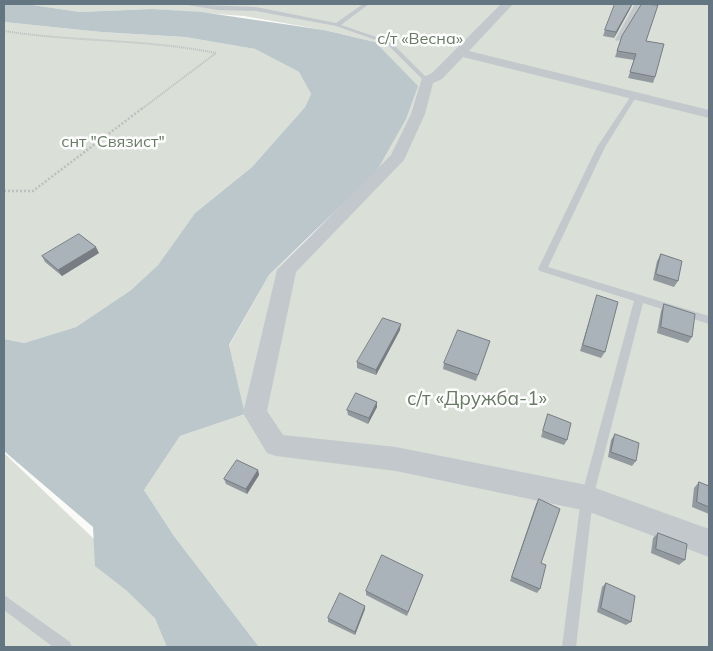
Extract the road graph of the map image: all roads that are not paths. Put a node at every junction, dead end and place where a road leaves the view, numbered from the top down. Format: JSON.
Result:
{"nodes":[{"id":1,"x":185,"y":4,"type":"edge"},
{"id":2,"x":239,"y":4,"type":"edge"},
{"id":3,"x":366,"y":4,"type":"edge"},
{"id":4,"x":507,"y":4,"type":"edge"},
{"id":5,"x":638,"y":4,"type":"edge"},
{"id":6,"x":232,"y":8,"type":"junction"},
{"id":7,"x":337,"y":25,"type":"junction"},
{"id":8,"x":618,"y":40,"type":"dead end"},
{"id":9,"x":460,"y":53,"type":"junction"},
{"id":10,"x":427,"y":81,"type":"junction"},
{"id":11,"x":633,"y":97,"type":"junction"},
{"id":12,"x":709,"y":114,"type":"edge"},
{"id":13,"x":640,"y":298,"type":"junction"},
{"id":14,"x":709,"y":320,"type":"edge"},
{"id":15,"x":588,"y":498,"type":"junction"},
{"id":16,"x":709,"y":543,"type":"edge"},
{"id":17,"x":4,"y":602,"type":"edge"},
{"id":18,"x":65,"y":647,"type":"edge"},
{"id":19,"x":569,"y":647,"type":"edge"}],
"edges":[{"from":1,"to":6,"type":"lane"},
{"from":2,"to":6,"type":"lane"},
{"from":3,"to":7,"type":"lane"},
{"from":4,"to":9,"type":"street"},
{"from":5,"to":8,"type":"lane"},
{"from":6,"to":7,"type":"lane"},
{"from":7,"to":10,"type":"lane"},
{"from":9,"to":10,"type":"street"},
{"from":9,"to":11,"type":"street"},
{"from":10,"to":15,"type":"street"},
{"from":11,"to":12,"type":"street"},
{"from":11,"to":13,"type":"lane"},
{"from":13,"to":14,"type":"lane"},
{"from":13,"to":15,"type":"lane"},
{"from":15,"to":16,"type":"street"},
{"from":15,"to":19,"type":"lane"},
{"from":17,"to":18,"type":"lane"}]}
